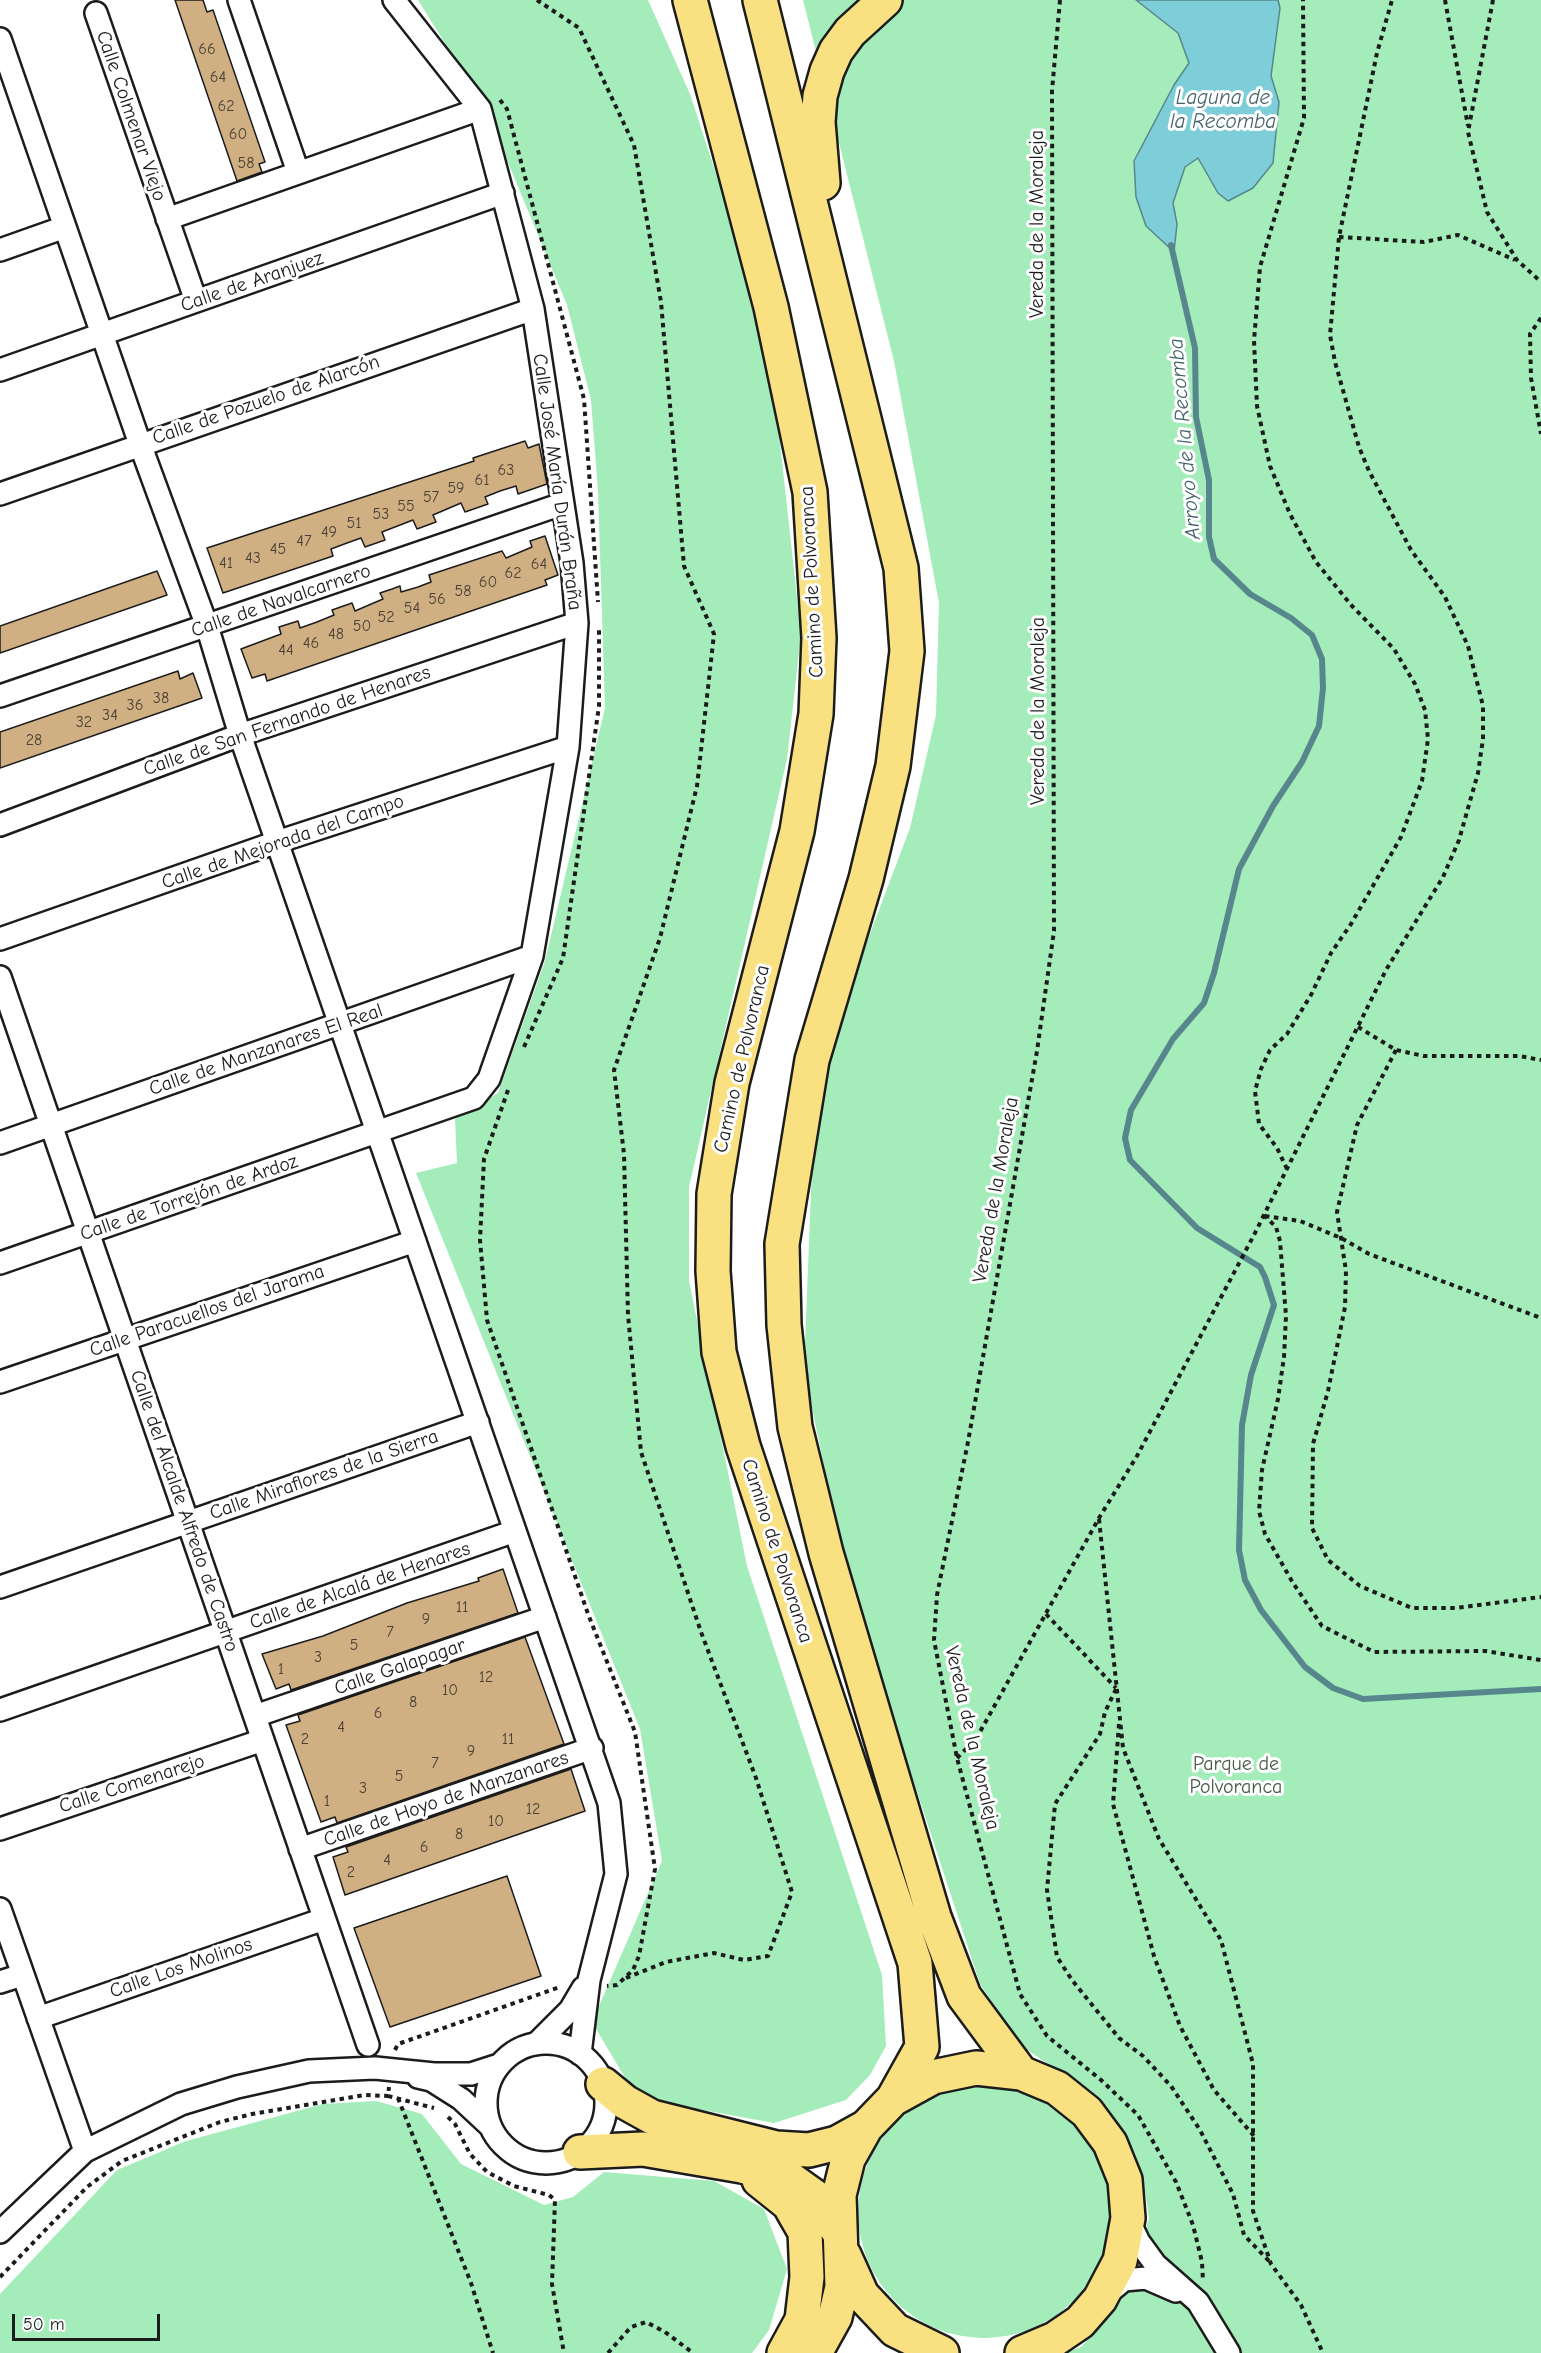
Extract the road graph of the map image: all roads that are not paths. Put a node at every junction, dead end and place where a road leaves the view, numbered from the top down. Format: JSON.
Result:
{"nodes":[{"id":1,"x":239,"y":0,"type":"edge"},
{"id":2,"x":394,"y":0,"type":"edge"},
{"id":3,"x":673,"y":0,"type":"edge"},
{"id":4,"x":690,"y":0,"type":"edge"},
{"id":5,"x":760,"y":0,"type":"edge"},
{"id":6,"x":885,"y":0,"type":"edge"},
{"id":7,"x":96,"y":13,"type":"dead end"},
{"id":8,"x":1,"y":44,"type":"edge"},
{"id":9,"x":480,"y":108,"type":"junction"},
{"id":10,"x":720,"y":112,"type":"junction"},
{"id":11,"x":298,"y":172,"type":"junction"},
{"id":12,"x":503,"y":193,"type":"junction"},
{"id":13,"x":167,"y":219,"type":"junction"},
{"id":14,"x":65,"y":227,"type":"junction"},
{"id":15,"x":0,"y":250,"type":"edge"},
{"id":16,"x":196,"y":302,"type":"junction"},
{"id":17,"x":533,"y":309,"type":"junction"},
{"id":18,"x":102,"y":335,"type":"junction"},
{"id":19,"x":0,"y":370,"type":"edge"},
{"id":20,"x":140,"y":444,"type":"junction"},
{"id":21,"x":0,"y":494,"type":"edge"},
{"id":22,"x":562,"y":504,"type":"junction"},
{"id":23,"x":901,"y":568,"type":"junction"},
{"id":24,"x":576,"y":623,"type":"junction"},
{"id":25,"x":207,"y":626,"type":"junction"},
{"id":26,"x":0,"y":696,"type":"edge"},
{"id":27,"x":240,"y":735,"type":"junction"},
{"id":28,"x":568,"y":747,"type":"junction"},
{"id":29,"x":0,"y":825,"type":"edge"},
{"id":30,"x":277,"y":842,"type":"junction"},
{"id":31,"x":0,"y":939,"type":"edge"},
{"id":32,"x":532,"y":956,"type":"junction"},
{"id":33,"x":0,"y":977,"type":"edge"},
{"id":34,"x":340,"y":1023,"type":"junction"},
{"id":35,"x":52,"y":1125,"type":"junction"},
{"id":36,"x":378,"y":1132,"type":"junction"},
{"id":37,"x":0,"y":1143,"type":"edge"},
{"id":38,"x":89,"y":1233,"type":"junction"},
{"id":39,"x":415,"y":1241,"type":"junction"},
{"id":40,"x":0,"y":1263,"type":"edge"},
{"id":41,"x":125,"y":1338,"type":"junction"},
{"id":42,"x":0,"y":1382,"type":"edge"},
{"id":43,"x":478,"y":1422,"type":"junction"},
{"id":44,"x":188,"y":1522,"type":"junction"},
{"id":45,"x":515,"y":1531,"type":"junction"},
{"id":46,"x":0,"y":1587,"type":"edge"},
{"id":47,"x":545,"y":1617,"type":"junction"},
{"id":48,"x":226,"y":1632,"type":"junction"},
{"id":49,"x":0,"y":1710,"type":"edge"},
{"id":50,"x":255,"y":1716,"type":"junction"},
{"id":51,"x":263,"y":1740,"type":"junction"},
{"id":52,"x":592,"y":1748,"type":"junction"},
{"id":53,"x":0,"y":1828,"type":"edge"},
{"id":54,"x":300,"y":1849,"type":"junction"},
{"id":55,"x":0,"y":1910,"type":"edge"},
{"id":56,"x":324,"y":1919,"type":"junction"},
{"id":57,"x":22,"y":1975,"type":"junction"},
{"id":58,"x":589,"y":1980,"type":"junction"},
{"id":59,"x":0,"y":1982,"type":"edge"},
{"id":60,"x":38,"y":2018,"type":"junction"},
{"id":61,"x":536,"y":2044,"type":"junction"},
{"id":62,"x":368,"y":2045,"type":"dead end"},
{"id":63,"x":580,"y":2054,"type":"junction"},
{"id":64,"x":499,"y":2065,"type":"junction"},
{"id":65,"x":391,"y":2070,"type":"junction"},
{"id":66,"x":1020,"y":2073,"type":"junction"},
{"id":67,"x":603,"y":2084,"type":"junction"},
{"id":68,"x":893,"y":2099,"type":"junction"},
{"id":69,"x":490,"y":2126,"type":"junction"},
{"id":70,"x":866,"y":2127,"type":"junction"},
{"id":71,"x":85,"y":2151,"type":"junction"},
{"id":72,"x":580,"y":2152,"type":"junction"},
{"id":73,"x":707,"y":2160,"type":"junction"},
{"id":74,"x":1128,"y":2218,"type":"junction"},
{"id":75,"x":0,"y":2232,"type":"edge"},
{"id":76,"x":840,"y":2241,"type":"junction"},
{"id":77,"x":1100,"y":2299,"type":"junction"},
{"id":78,"x":1200,"y":2305,"type":"junction"},
{"id":79,"x":1053,"y":2346,"type":"edge"},
{"id":80,"x":784,"y":2353,"type":"edge"},
{"id":81,"x":815,"y":2353,"type":"edge"},
{"id":82,"x":886,"y":2353,"type":"edge"},
{"id":83,"x":940,"y":2353,"type":"edge"},
{"id":84,"x":1022,"y":2353,"type":"edge"},
{"id":85,"x":1229,"y":2353,"type":"edge"}],
"edges":[{"from":1,"to":11,"type":"street"},
{"from":2,"to":9,"type":"street","name":"Calle José María Durán Braña"},
{"from":3,"to":10,"type":"highway"},
{"from":4,"to":10,"type":"highway","name":"Camino de Polvoranca"},
{"from":5,"to":23,"type":"highway"},
{"from":6,"to":23,"type":"highway"},
{"from":7,"to":13,"type":"street","name":"Calle Colmenar Viejo"},
{"from":8,"to":14,"type":"street"},
{"from":9,"to":11,"type":"street","name":"Calle Colmenar Viejo"},
{"from":9,"to":12,"type":"street","name":"Calle José María Durán Braña"},
{"from":10,"to":68,"type":"highway","name":"Camino de Polvoranca"},
{"from":11,"to":13,"type":"street","name":"Calle Colmenar Viejo"},
{"from":12,"to":16,"type":"street","name":"Calle de Aranjuez"},
{"from":12,"to":17,"type":"street","name":"Calle José María Durán Braña"},
{"from":13,"to":16,"type":"street","name":"Calle Colmenar Viejo"},
{"from":14,"to":15,"type":"street"},
{"from":14,"to":18,"type":"street"},
{"from":16,"to":18,"type":"street","name":"Calle de Aranjuez"},
{"from":17,"to":20,"type":"street","name":"Calle de Pozuelo de Alarcón"},
{"from":17,"to":22,"type":"street","name":"Calle José María Durán Braña"},
{"from":18,"to":19,"type":"street","name":"Calle de Aranjuez"},
{"from":18,"to":20,"type":"street"},
{"from":20,"to":21,"type":"street","name":"Calle de Pozuelo de Alarcón"},
{"from":20,"to":25,"type":"street"},
{"from":22,"to":24,"type":"street","name":"Calle José María Durán Braña"},
{"from":22,"to":25,"type":"street","name":"Calle de Navalcarnero"},
{"from":23,"to":66,"type":"highway"},
{"from":24,"to":27,"type":"street","name":"Calle de San Fernando de Henares"},
{"from":24,"to":28,"type":"street","name":"Calle José María Durán Braña"},
{"from":25,"to":26,"type":"street","name":"Calle de Navalcarnero"},
{"from":25,"to":27,"type":"street"},
{"from":27,"to":29,"type":"street","name":"Calle de San Fernando de Henares"},
{"from":27,"to":30,"type":"street"},
{"from":28,"to":30,"type":"street","name":"Calle de Mejorada del Campo"},
{"from":28,"to":32,"type":"street","name":"Calle José María Durán Braña"},
{"from":30,"to":31,"type":"street","name":"Calle de Mejorada del Campo"},
{"from":30,"to":34,"type":"street"},
{"from":32,"to":34,"type":"street","name":"Calle de Manzanares El Real"},
{"from":32,"to":36,"type":"street","name":"Calle José María Durán Braña"},
{"from":33,"to":35,"type":"street","name":"Calle del Alcalde Alfredo de Castro"},
{"from":34,"to":35,"type":"street","name":"Calle de Manzanares El Real"},
{"from":34,"to":36,"type":"street"},
{"from":35,"to":37,"type":"street","name":"Calle de Manzanares El Real"},
{"from":35,"to":38,"type":"street","name":"Calle del Alcalde Alfredo de Castro"},
{"from":36,"to":38,"type":"street","name":"Calle de Torrejón de Ardoz"},
{"from":36,"to":39,"type":"street"},
{"from":38,"to":40,"type":"street","name":"Calle de Torrejón de Ardoz"},
{"from":38,"to":41,"type":"street","name":"Calle del Alcalde Alfredo de Castro"},
{"from":39,"to":41,"type":"street","name":"Calle Paracuellos del Jarama"},
{"from":39,"to":43,"type":"street"},
{"from":41,"to":42,"type":"street","name":"Calle Paracuellos del Jarama"},
{"from":41,"to":44,"type":"street","name":"Calle del Alcalde Alfredo de Castro"},
{"from":43,"to":44,"type":"street","name":"Calle Miraflores de la Sierra"},
{"from":43,"to":45,"type":"street"},
{"from":44,"to":46,"type":"street","name":"Calle Miraflores de la Sierra"},
{"from":44,"to":48,"type":"street","name":"Calle del Alcalde Alfredo de Castro"},
{"from":45,"to":47,"type":"street"},
{"from":45,"to":48,"type":"street","name":"Calle de Alcalá de Henares"},
{"from":47,"to":50,"type":"street","name":"Calle Galapagar"},
{"from":47,"to":52,"type":"street"},
{"from":48,"to":49,"type":"street","name":"Calle de Alcalá de Henares"},
{"from":48,"to":50,"type":"street","name":"Calle del Alcalde Alfredo de Castro"},
{"from":50,"to":51,"type":"street","name":"Calle del Alcalde Alfredo de Castro"},
{"from":51,"to":53,"type":"street","name":"Calle Comenarejo"},
{"from":51,"to":54,"type":"street","name":"Calle del Alcalde Alfredo de Castro"},
{"from":52,"to":54,"type":"street","name":"Calle de Hoyo de Manzanares"},
{"from":52,"to":58,"type":"street"},
{"from":54,"to":56,"type":"street","name":"Calle del Alcalde Alfredo de Castro"},
{"from":55,"to":57,"type":"street"},
{"from":56,"to":60,"type":"street","name":"Calle Los Molinos"},
{"from":56,"to":62,"type":"street","name":"Calle del Alcalde Alfredo de Castro"},
{"from":57,"to":59,"type":"street"},
{"from":57,"to":60,"type":"street"},
{"from":58,"to":61,"type":"street"},
{"from":58,"to":63,"type":"street"},
{"from":60,"to":71,"type":"street"},
{"from":61,"to":63,"type":"street"},
{"from":61,"to":64,"type":"street"},
{"from":63,"to":67,"type":"street"},
{"from":64,"to":65,"type":"street"},
{"from":64,"to":69,"type":"street"},
{"from":65,"to":69,"type":"street"},
{"from":65,"to":71,"type":"street"},
{"from":66,"to":68,"type":"highway"},
{"from":66,"to":74,"type":"highway"},
{"from":67,"to":70,"type":"highway"},
{"from":67,"to":72,"type":"street"},
{"from":68,"to":70,"type":"highway"},
{"from":69,"to":72,"type":"street"},
{"from":70,"to":76,"type":"highway"},
{"from":71,"to":75,"type":"street"},
{"from":72,"to":73,"type":"highway"},
{"from":73,"to":76,"type":"highway"},
{"from":73,"to":80,"type":"highway"},
{"from":74,"to":77,"type":"highway"},
{"from":74,"to":78,"type":"street"},
{"from":76,"to":81,"type":"highway"},
{"from":76,"to":83,"type":"highway"},
{"from":77,"to":78,"type":"street"},
{"from":77,"to":79,"type":"highway"},
{"from":78,"to":85,"type":"street"},
{"from":79,"to":84,"type":"highway"},
{"from":82,"to":83,"type":"highway"}]}
